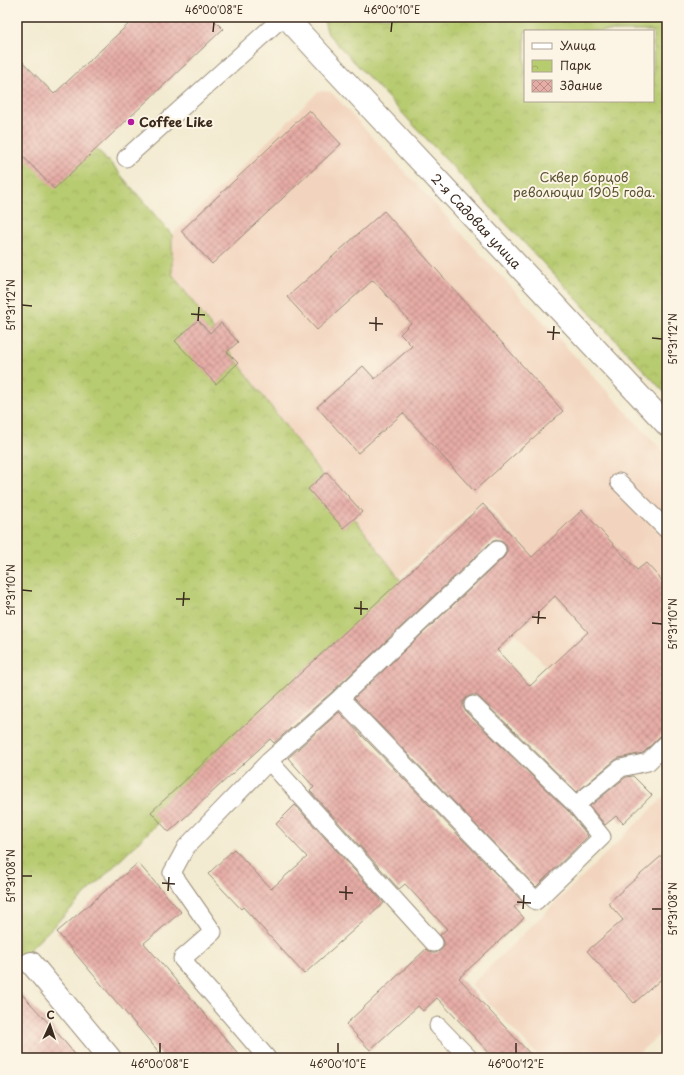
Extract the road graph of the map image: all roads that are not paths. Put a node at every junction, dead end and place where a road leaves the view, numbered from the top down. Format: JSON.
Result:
{"nodes":[{"id":1,"x":283,"y":17,"type":"edge"},
{"id":2,"x":286,"y":17,"type":"edge"},
{"id":3,"x":126,"y":158,"type":"dead end"},
{"id":4,"x":667,"y":425,"type":"edge"},
{"id":5,"x":619,"y":482,"type":"dead end"},
{"id":6,"x":667,"y":530,"type":"edge"},
{"id":7,"x":498,"y":550,"type":"dead end"},
{"id":8,"x":340,"y":698,"type":"junction"},
{"id":9,"x":473,"y":705,"type":"dead end"},
{"id":10,"x":667,"y":743,"type":"edge"},
{"id":11,"x":269,"y":761,"type":"junction"},
{"id":12,"x":576,"y":805,"type":"junction"},
{"id":13,"x":434,"y":943,"type":"dead end"},
{"id":14,"x":31,"y":963,"type":"dead end"},
{"id":15,"x":438,"y":1026,"type":"dead end"},
{"id":16,"x":110,"y":1058,"type":"edge"},
{"id":17,"x":267,"y":1058,"type":"edge"},
{"id":18,"x":468,"y":1058,"type":"edge"}],
"edges":[{"from":1,"to":3,"type":"lane"},
{"from":2,"to":4,"type":"street","name":"2-я Садовая улица"},
{"from":5,"to":6,"type":"lane"},
{"from":7,"to":8,"type":"lane"},
{"from":8,"to":11,"type":"lane"},
{"from":8,"to":12,"type":"lane"},
{"from":9,"to":12,"type":"lane"},
{"from":10,"to":12,"type":"lane"},
{"from":11,"to":13,"type":"lane"},
{"from":11,"to":17,"type":"lane"},
{"from":14,"to":16,"type":"street"},
{"from":15,"to":18,"type":"lane"}]}
